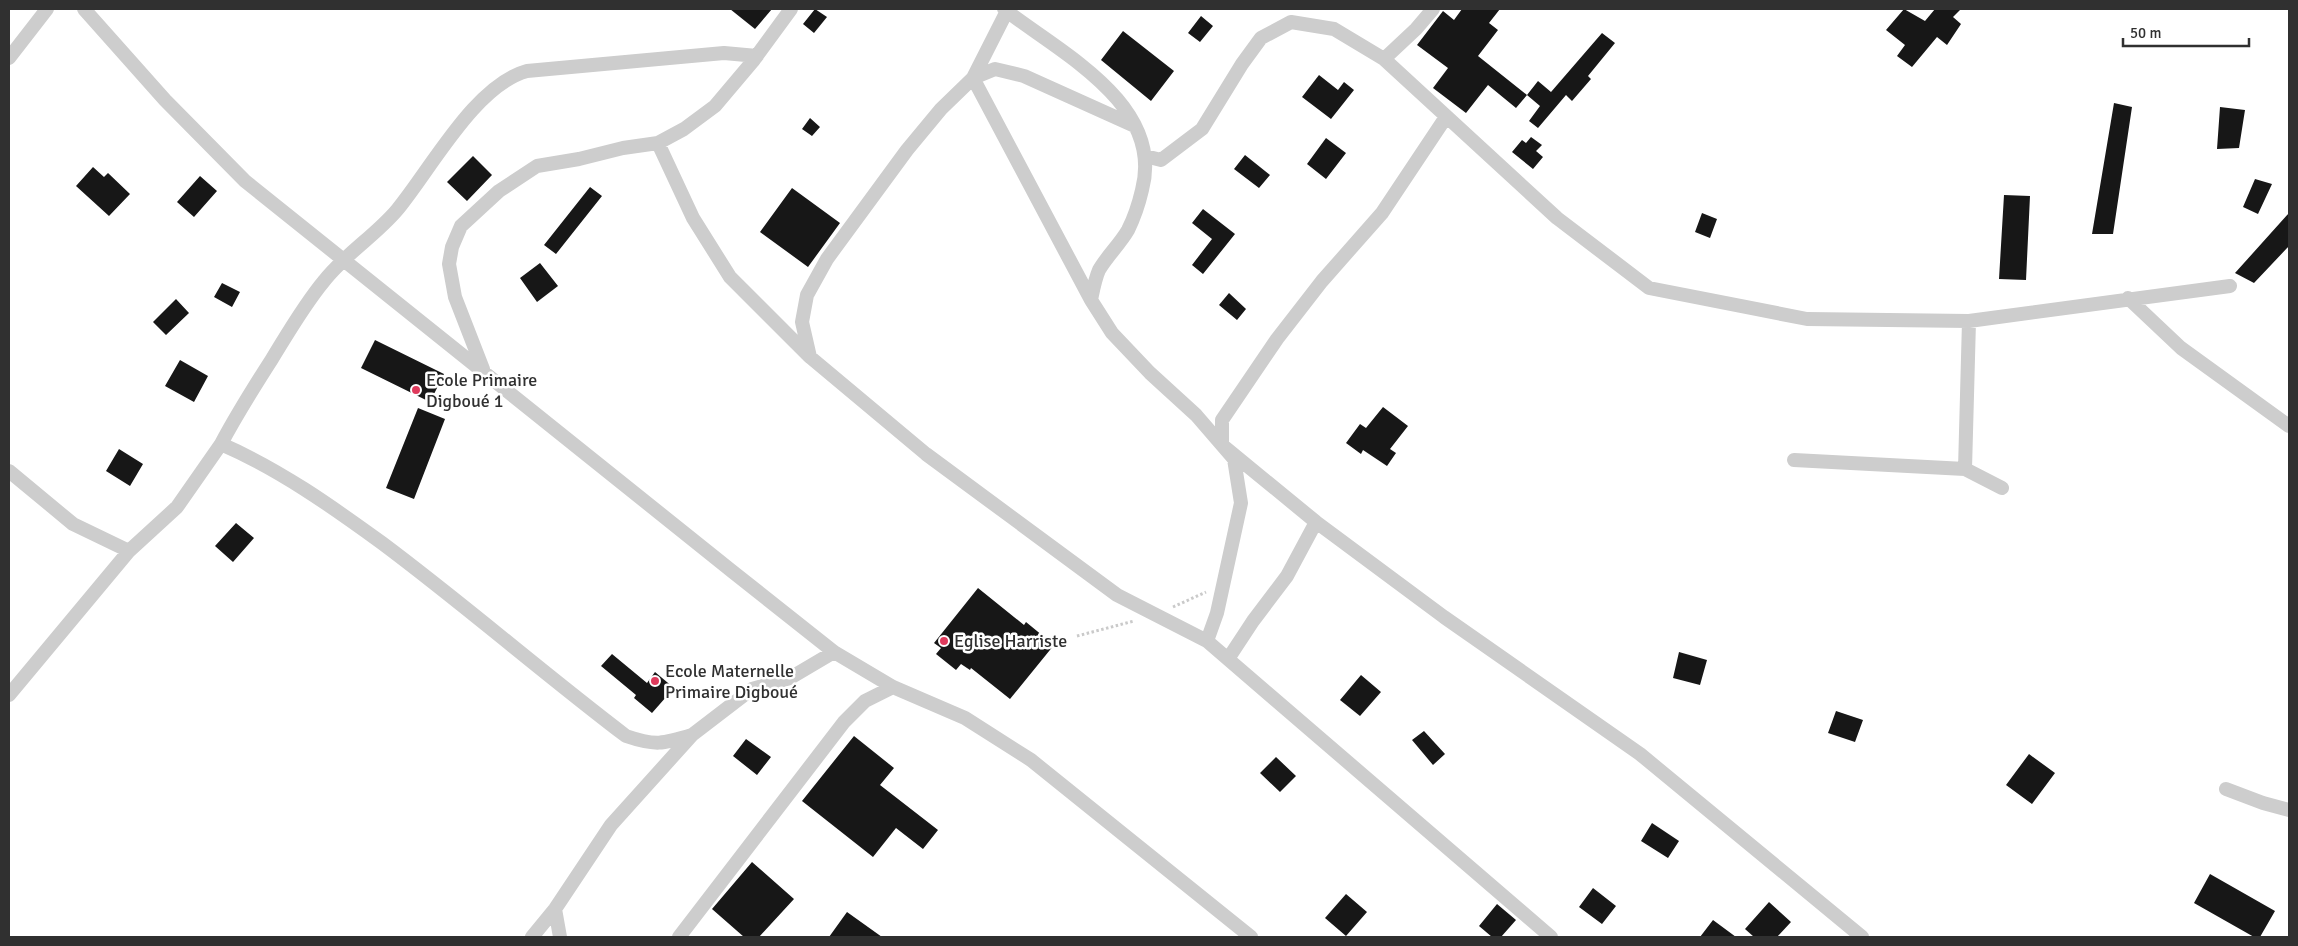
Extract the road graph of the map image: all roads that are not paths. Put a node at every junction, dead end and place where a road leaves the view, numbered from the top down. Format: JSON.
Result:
{"nodes":[{"id":1,"x":47,"y":9,"type":"edge"},
{"id":2,"x":84,"y":9,"type":"edge"},
{"id":3,"x":791,"y":9,"type":"edge"},
{"id":4,"x":1433,"y":9,"type":"edge"},
{"id":5,"x":1006,"y":10,"type":"edge"},
{"id":6,"x":757,"y":56,"type":"junction"},
{"id":7,"x":9,"y":58,"type":"edge"},
{"id":8,"x":1384,"y":59,"type":"junction"},
{"id":9,"x":973,"y":78,"type":"junction"},
{"id":10,"x":1446,"y":117,"type":"junction"},
{"id":11,"x":1136,"y":127,"type":"junction"},
{"id":12,"x":658,"y":143,"type":"junction"},
{"id":13,"x":1145,"y":156,"type":"junction"},
{"id":14,"x":345,"y":260,"type":"junction"},
{"id":15,"x":2230,"y":286,"type":"dead end"},
{"id":16,"x":2128,"y":298,"type":"junction"},
{"id":17,"x":1091,"y":300,"type":"junction"},
{"id":18,"x":1970,"y":321,"type":"junction"},
{"id":19,"x":810,"y":357,"type":"junction"},
{"id":20,"x":484,"y":372,"type":"junction"},
{"id":21,"x":2289,"y":426,"type":"edge"},
{"id":22,"x":221,"y":444,"type":"junction"},
{"id":23,"x":1222,"y":445,"type":"junction"},
{"id":24,"x":1794,"y":460,"type":"dead end"},
{"id":25,"x":1965,"y":469,"type":"junction"},
{"id":26,"x":9,"y":471,"type":"edge"},
{"id":27,"x":2002,"y":488,"type":"dead end"},
{"id":28,"x":1316,"y":522,"type":"junction"},
{"id":29,"x":129,"y":551,"type":"junction"},
{"id":30,"x":1207,"y":641,"type":"junction"},
{"id":31,"x":834,"y":652,"type":"junction"},
{"id":32,"x":1228,"y":659,"type":"junction"},
{"id":33,"x":893,"y":687,"type":"junction"},
{"id":34,"x":9,"y":694,"type":"edge"},
{"id":35,"x":692,"y":735,"type":"junction"},
{"id":36,"x":2226,"y":789,"type":"dead end"},
{"id":37,"x":2289,"y":810,"type":"edge"},
{"id":38,"x":555,"y":909,"type":"junction"},
{"id":39,"x":532,"y":937,"type":"edge"},
{"id":40,"x":560,"y":937,"type":"edge"},
{"id":41,"x":679,"y":937,"type":"edge"},
{"id":42,"x":1251,"y":937,"type":"edge"},
{"id":43,"x":1551,"y":937,"type":"edge"},
{"id":44,"x":1862,"y":937,"type":"edge"}],
"edges":[{"from":1,"to":7,"type":"street"},
{"from":2,"to":14,"type":"street"},
{"from":3,"to":6,"type":"street"},
{"from":4,"to":8,"type":"street"},
{"from":5,"to":9,"type":"street"},
{"from":5,"to":11,"type":"street"},
{"from":6,"to":12,"type":"street"},
{"from":6,"to":14,"type":"street"},
{"from":8,"to":10,"type":"street"},
{"from":8,"to":13,"type":"street"},
{"from":9,"to":11,"type":"street"},
{"from":9,"to":17,"type":"street"},
{"from":9,"to":19,"type":"street"},
{"from":10,"to":18,"type":"street"},
{"from":10,"to":23,"type":"street"},
{"from":11,"to":13,"type":"street"},
{"from":12,"to":19,"type":"street"},
{"from":12,"to":20,"type":"street"},
{"from":13,"to":17,"type":"street"},
{"from":14,"to":20,"type":"street"},
{"from":14,"to":22,"type":"street"},
{"from":15,"to":16,"type":"street"},
{"from":16,"to":18,"type":"street"},
{"from":16,"to":21,"type":"street"},
{"from":17,"to":23,"type":"street"},
{"from":18,"to":25,"type":"street"},
{"from":19,"to":30,"type":"street"},
{"from":20,"to":31,"type":"street"},
{"from":22,"to":29,"type":"street"},
{"from":22,"to":35,"type":"street"},
{"from":23,"to":28,"type":"street"},
{"from":23,"to":30,"type":"street"},
{"from":24,"to":25,"type":"street"},
{"from":25,"to":27,"type":"street"},
{"from":26,"to":29,"type":"street"},
{"from":28,"to":32,"type":"street"},
{"from":28,"to":44,"type":"street"},
{"from":29,"to":34,"type":"street"},
{"from":30,"to":32,"type":"street"},
{"from":31,"to":33,"type":"street"},
{"from":31,"to":35,"type":"street"},
{"from":32,"to":43,"type":"street"},
{"from":33,"to":41,"type":"street"},
{"from":33,"to":42,"type":"street"},
{"from":35,"to":38,"type":"street"},
{"from":36,"to":37,"type":"street"},
{"from":38,"to":39,"type":"street"},
{"from":38,"to":40,"type":"street"}]}
